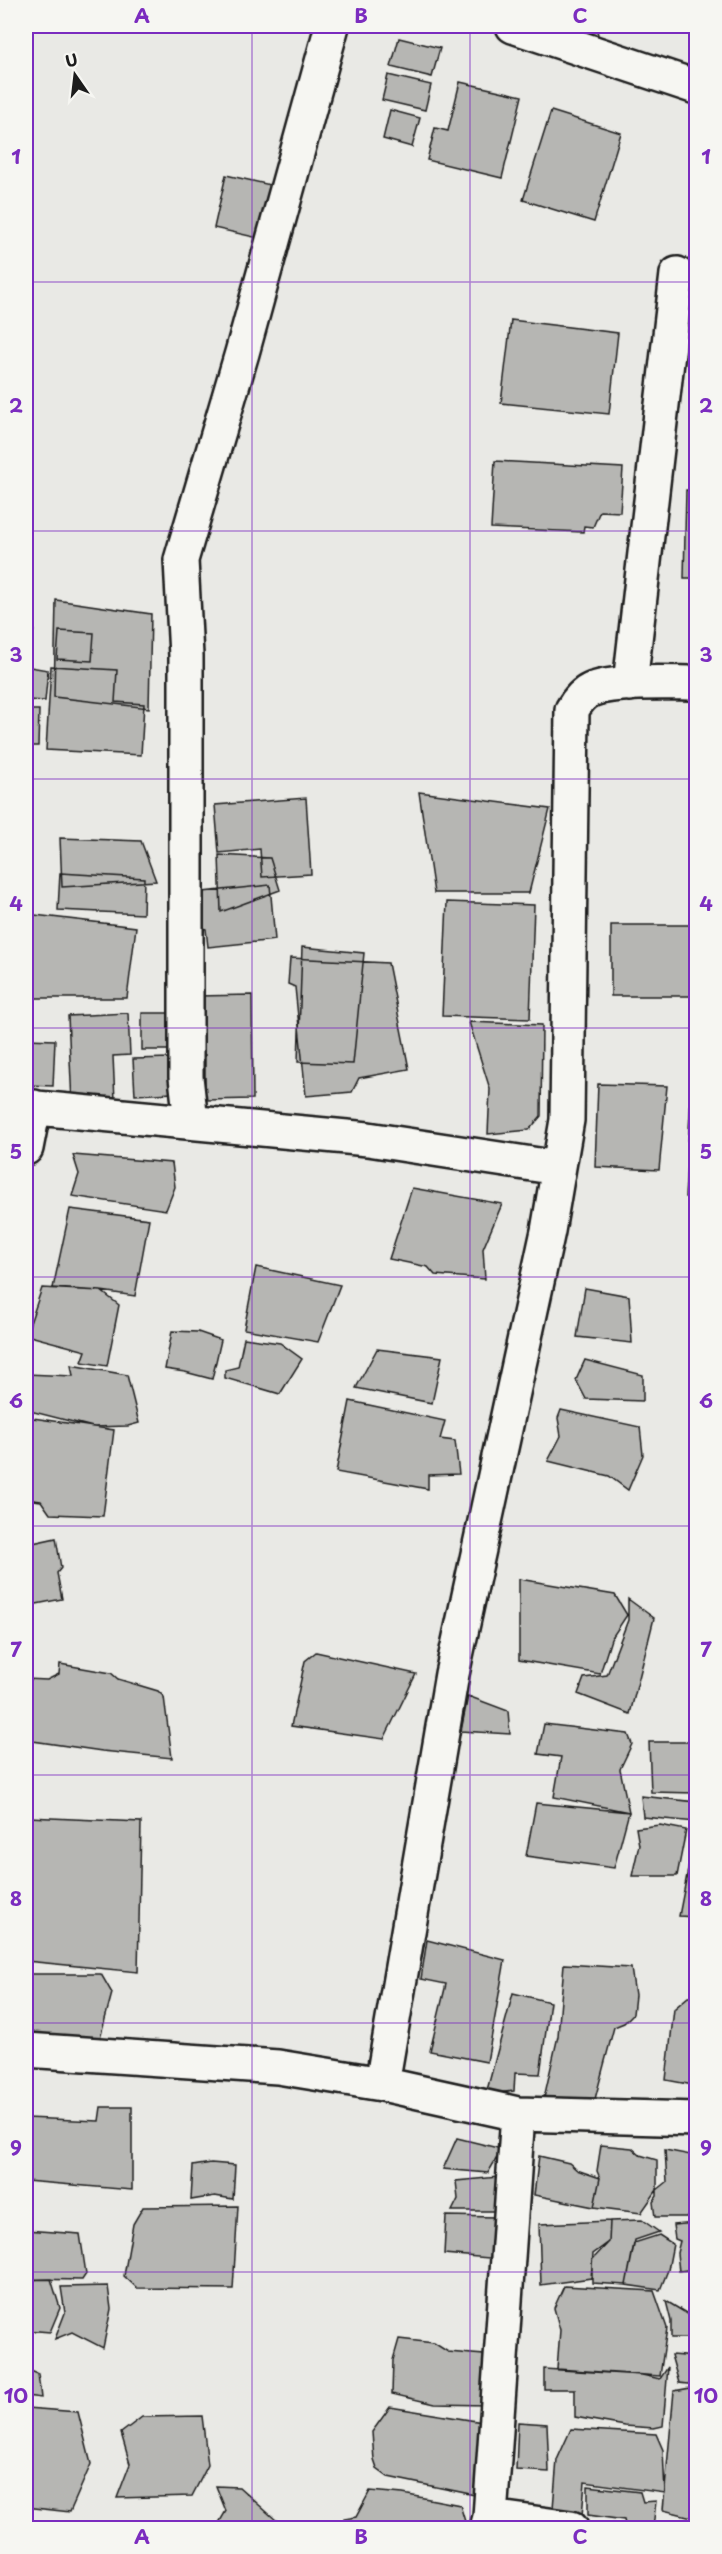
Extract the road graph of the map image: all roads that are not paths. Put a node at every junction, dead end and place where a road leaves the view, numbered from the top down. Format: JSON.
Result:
{"nodes":[{"id":1,"x":332,"y":26,"type":"edge"},
{"id":2,"x":514,"y":26,"type":"edge"},
{"id":3,"x":696,"y":87,"type":"edge"},
{"id":4,"x":677,"y":274,"type":"dead end"},
{"id":5,"x":696,"y":683,"type":"edge"},
{"id":6,"x":630,"y":684,"type":"junction"},
{"id":7,"x":30,"y":1107,"type":"edge"},
{"id":8,"x":190,"y":1122,"type":"junction"},
{"id":9,"x":26,"y":1148,"type":"edge"},
{"id":10,"x":558,"y":1168,"type":"junction"},
{"id":11,"x":26,"y":2050,"type":"edge"},
{"id":12,"x":382,"y":2084,"type":"junction"},
{"id":13,"x":518,"y":2114,"type":"junction"},
{"id":14,"x":696,"y":2119,"type":"edge"},
{"id":15,"x":488,"y":2523,"type":"edge"},
{"id":16,"x":571,"y":2529,"type":"edge"}],
"edges":[{"from":1,"to":8,"type":"street"},
{"from":2,"to":3,"type":"street"},
{"from":4,"to":6,"type":"street"},
{"from":5,"to":6,"type":"street"},
{"from":6,"to":10,"type":"street"},
{"from":7,"to":8,"type":"street"},
{"from":7,"to":9,"type":"street"},
{"from":8,"to":10,"type":"street"},
{"from":10,"to":12,"type":"street"},
{"from":11,"to":12,"type":"street"},
{"from":12,"to":13,"type":"street"},
{"from":13,"to":14,"type":"street"},
{"from":13,"to":15,"type":"street"},
{"from":15,"to":16,"type":"street"}]}
